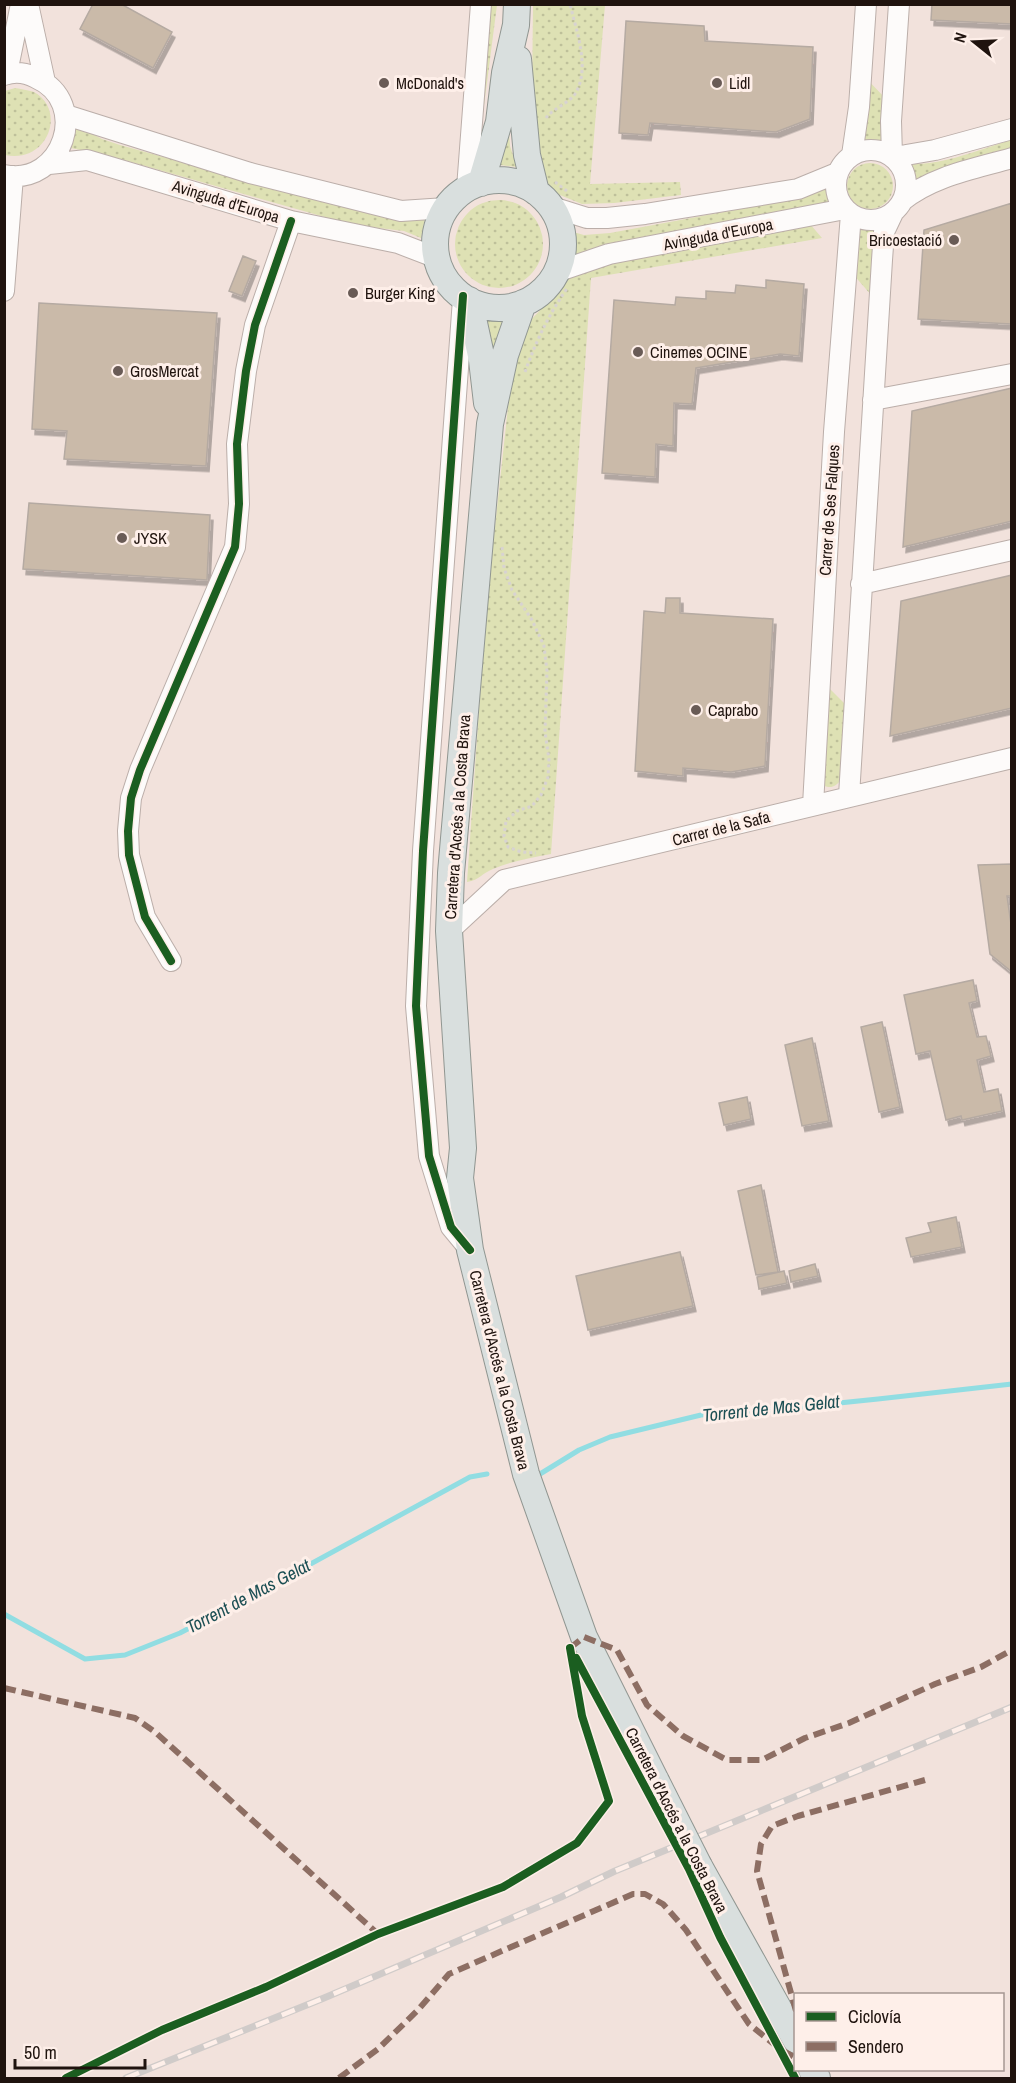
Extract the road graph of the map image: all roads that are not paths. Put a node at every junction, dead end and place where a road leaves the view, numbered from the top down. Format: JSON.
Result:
{"nodes":[{"id":1,"x":21,"y":4,"type":"edge"},
{"id":2,"x":28,"y":4,"type":"edge"},
{"id":3,"x":480,"y":4,"type":"edge"},
{"id":4,"x":866,"y":4,"type":"edge"},
{"id":5,"x":899,"y":4,"type":"edge"},
{"id":6,"x":516,"y":15,"type":"edge"},
{"id":7,"x":6,"y":74,"type":"edge"},
{"id":8,"x":45,"y":82,"type":"junction"},
{"id":9,"x":66,"y":115,"type":"junction"},
{"id":10,"x":891,"y":128,"type":"junction"},
{"id":11,"x":1011,"y":129,"type":"edge"},
{"id":12,"x":934,"y":150,"type":"junction"},
{"id":13,"x":852,"y":155,"type":"junction"},
{"id":14,"x":893,"y":158,"type":"junction"},
{"id":15,"x":1011,"y":158,"type":"edge"},
{"id":16,"x":50,"y":164,"type":"junction"},
{"id":17,"x":837,"y":173,"type":"junction"},
{"id":18,"x":9,"y":176,"type":"edge"},
{"id":19,"x":474,"y":186,"type":"junction"},
{"id":20,"x":552,"y":193,"type":"junction"},
{"id":21,"x":897,"y":207,"type":"junction"},
{"id":22,"x":446,"y":208,"type":"junction"},
{"id":23,"x":848,"y":212,"type":"junction"},
{"id":24,"x":805,"y":217,"type":"junction"},
{"id":25,"x":291,"y":221,"type":"junction"},
{"id":26,"x":848,"y":241,"type":"junction"},
{"id":27,"x":437,"y":258,"type":"junction"},
{"id":28,"x":562,"y":279,"type":"junction"},
{"id":29,"x":4,"y":291,"type":"edge"},
{"id":30,"x":466,"y":298,"type":"junction"},
{"id":31,"x":523,"y":303,"type":"junction"},
{"id":32,"x":1011,"y":374,"type":"edge"},
{"id":33,"x":873,"y":400,"type":"junction"},
{"id":34,"x":490,"y":424,"type":"junction"},
{"id":35,"x":1011,"y":550,"type":"edge"},
{"id":36,"x":861,"y":584,"type":"junction"},
{"id":37,"x":1011,"y":758,"type":"edge"},
{"id":38,"x":849,"y":796,"type":"junction"},
{"id":39,"x":813,"y":806,"type":"junction"},
{"id":40,"x":449,"y":931,"type":"junction"},
{"id":41,"x":171,"y":961,"type":"dead end"},
{"id":42,"x":463,"y":1148,"type":"junction"},
{"id":43,"x":429,"y":1156,"type":"junction"},
{"id":44,"x":470,"y":1250,"type":"junction"},
{"id":45,"x":794,"y":2038,"type":"edge"}],
"edges":[{"from":1,"to":7,"type":"street"},
{"from":2,"to":8,"type":"street"},
{"from":3,"to":19,"type":"street"},
{"from":4,"to":13,"type":"street"},
{"from":5,"to":10,"type":"street"},
{"from":6,"to":19,"type":"main road"},
{"from":6,"to":20,"type":"main road"},
{"from":7,"to":8,"type":"street"},
{"from":8,"to":9,"type":"street"},
{"from":9,"to":16,"type":"street"},
{"from":9,"to":22,"type":"street","name":"Avinguda d'Europa"},
{"from":10,"to":12,"type":"street"},
{"from":10,"to":14,"type":"street"},
{"from":11,"to":12,"type":"street"},
{"from":12,"to":14,"type":"street"},
{"from":13,"to":14,"type":"street"},
{"from":13,"to":17,"type":"street"},
{"from":14,"to":21,"type":"street"},
{"from":15,"to":21,"type":"street"},
{"from":16,"to":18,"type":"street","name":"Avinguda d'Europa"},
{"from":16,"to":25,"type":"street","name":"Avinguda d'Europa"},
{"from":17,"to":20,"type":"street","name":"Avinguda d'Europa"},
{"from":17,"to":23,"type":"street"},
{"from":18,"to":29,"type":"street"},
{"from":19,"to":20,"type":"main road"},
{"from":19,"to":22,"type":"main road"},
{"from":20,"to":28,"type":"main road"},
{"from":21,"to":23,"type":"street"},
{"from":21,"to":33,"type":"street"},
{"from":22,"to":27,"type":"main road"},
{"from":23,"to":24,"type":"street","name":"Avinguda d'Europa"},
{"from":23,"to":26,"type":"street","name":"Carrer de Ses Falques"},
{"from":24,"to":26,"type":"street"},
{"from":24,"to":28,"type":"street","name":"Avinguda d'Europa"},
{"from":25,"to":27,"type":"street","name":"Avinguda d'Europa"},
{"from":25,"to":41,"type":"street"},
{"from":26,"to":39,"type":"street","name":"Carrer de Ses Falques"},
{"from":27,"to":30,"type":"main road"},
{"from":28,"to":31,"type":"main road"},
{"from":30,"to":31,"type":"main road"},
{"from":30,"to":34,"type":"main road","name":"Carretera d'Accés a la Costa Brava"},
{"from":30,"to":43,"type":"street"},
{"from":31,"to":34,"type":"main road","name":"Carretera d'Accés a la Costa Brava"},
{"from":32,"to":33,"type":"street"},
{"from":33,"to":36,"type":"street"},
{"from":34,"to":40,"type":"main road","name":"Carretera d'Accés a la Costa Brava"},
{"from":35,"to":36,"type":"street"},
{"from":36,"to":38,"type":"street"},
{"from":37,"to":38,"type":"street","name":"Carrer de la Safa"},
{"from":38,"to":39,"type":"street","name":"Carrer de la Safa"},
{"from":39,"to":40,"type":"street","name":"Carrer de la Safa"},
{"from":40,"to":42,"type":"main road","name":"Carretera d'Accés a la Costa Brava"},
{"from":42,"to":43,"type":"street"},
{"from":42,"to":44,"type":"main road","name":"Carretera d'Accés a la Costa Brava"},
{"from":43,"to":44,"type":"street"},
{"from":44,"to":45,"type":"main road","name":"Carretera d'Accés a la Costa Brava","bridge":true}]}
